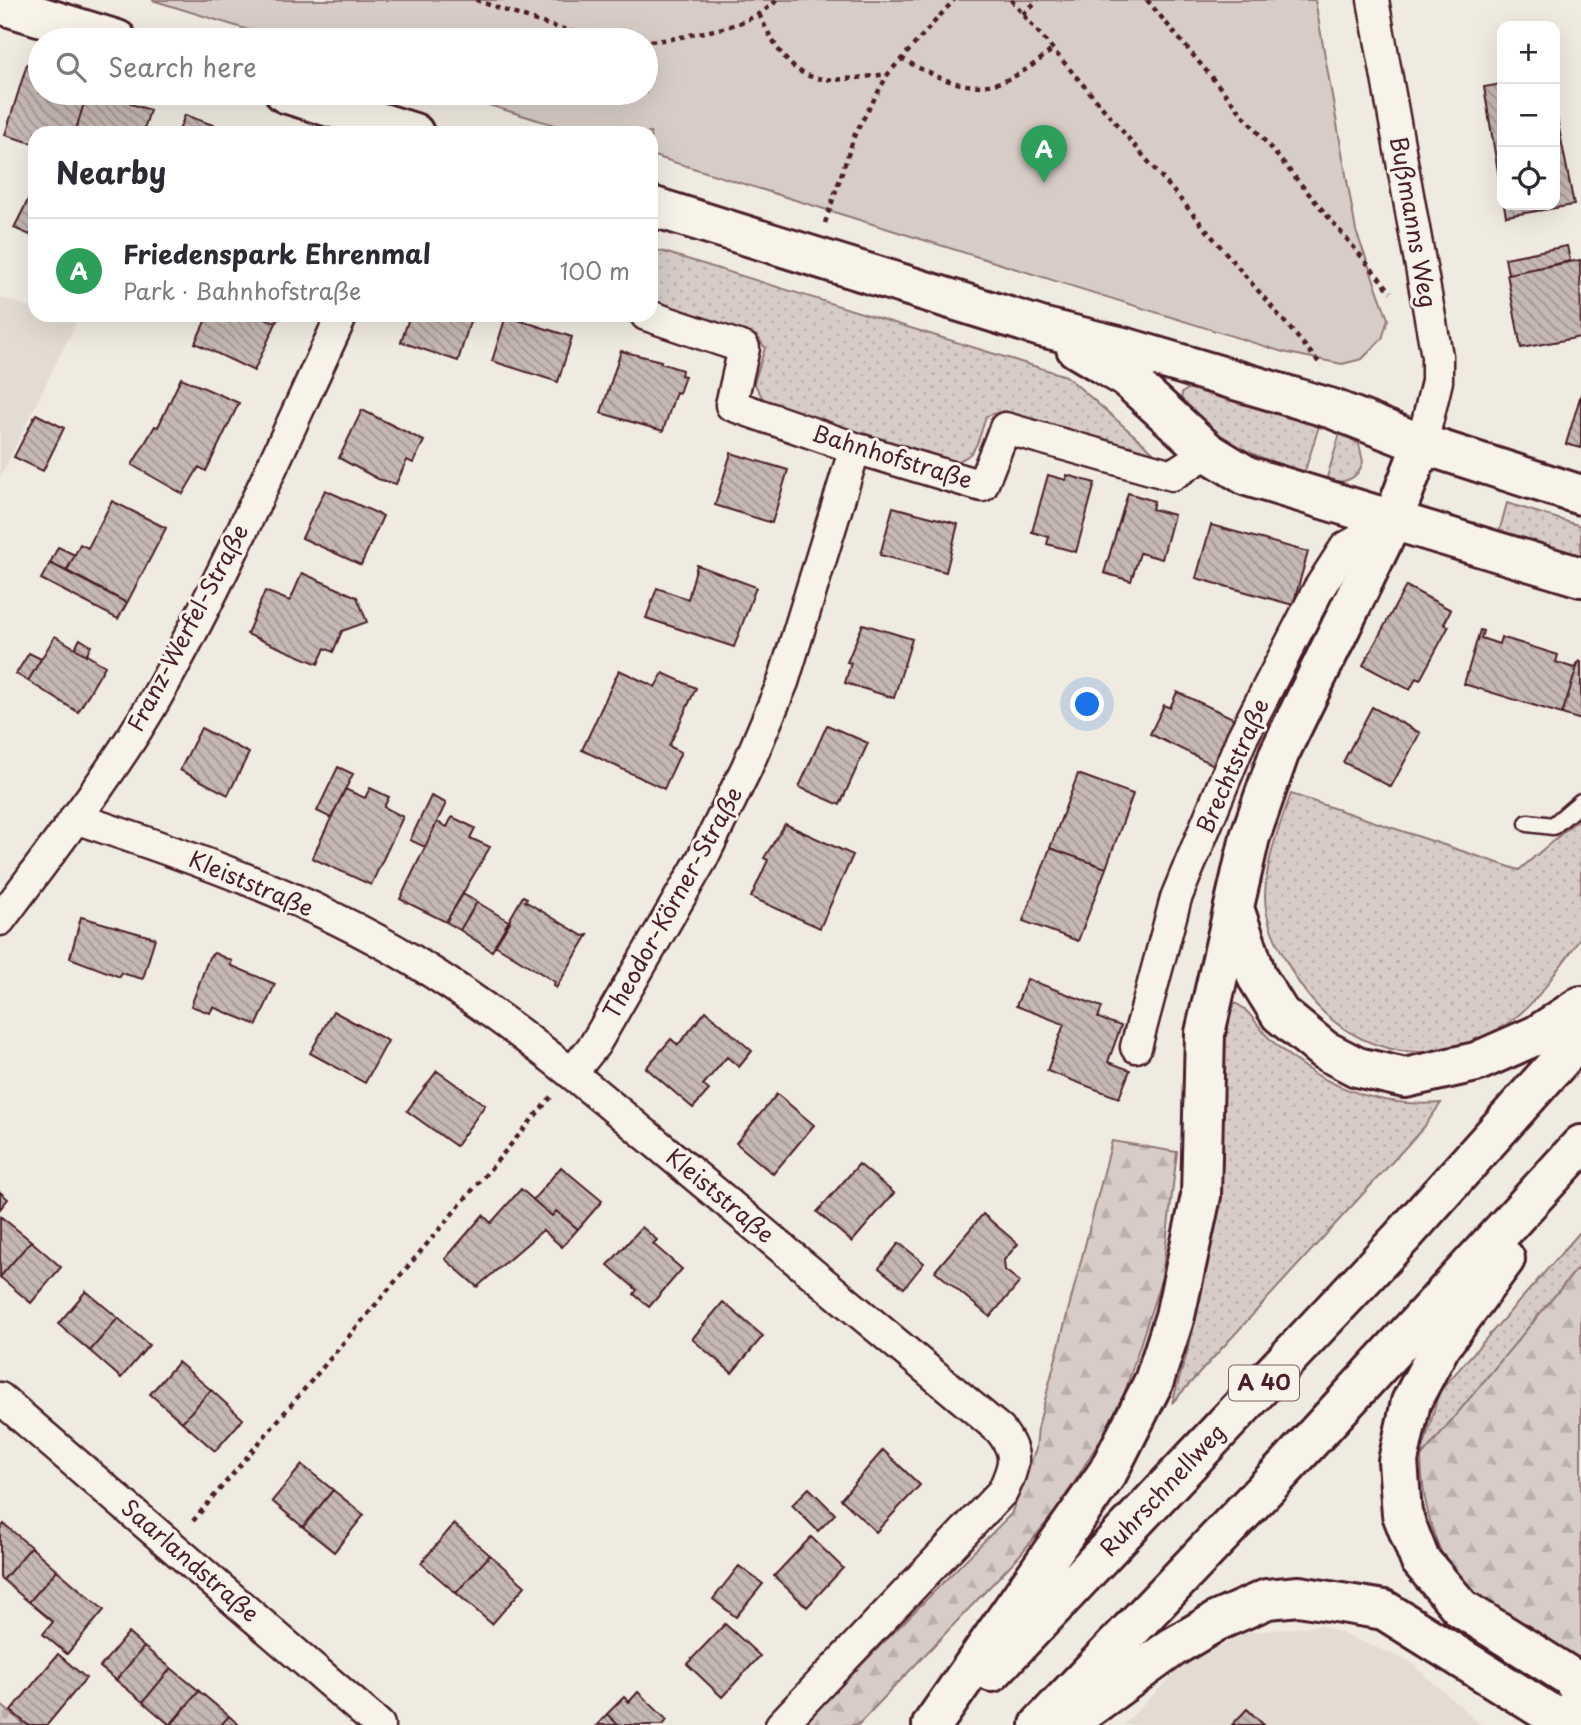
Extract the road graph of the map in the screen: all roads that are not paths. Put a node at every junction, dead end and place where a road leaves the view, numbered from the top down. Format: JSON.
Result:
{"nodes":[{"id":1,"x":1373,"y":0,"type":"edge"},
{"id":2,"x":0,"y":4,"type":"edge"},
{"id":3,"x":78,"y":28,"type":"edge"},
{"id":4,"x":324,"y":105,"type":"edge"},
{"id":5,"x":391,"y":126,"type":"edge"},
{"id":6,"x":658,"y":208,"type":"edge"},
{"id":7,"x":658,"y":319,"type":"edge"},
{"id":8,"x":339,"y":322,"type":"edge"},
{"id":9,"x":1041,"y":327,"type":"junction"},
{"id":10,"x":1422,"y":444,"type":"junction"},
{"id":11,"x":855,"y":448,"type":"junction"},
{"id":12,"x":1209,"y":452,"type":"junction"},
{"id":13,"x":1581,"y":495,"type":"edge"},
{"id":14,"x":1392,"y":522,"type":"junction"},
{"id":15,"x":1581,"y":577,"type":"edge"},
{"id":16,"x":1581,"y":802,"type":"edge"},
{"id":17,"x":75,"y":818,"type":"junction"},
{"id":18,"x":1528,"y":823,"type":"dead end"},
{"id":19,"x":1234,"y":908,"type":"junction"},
{"id":20,"x":0,"y":920,"type":"edge"},
{"id":21,"x":1581,"y":1006,"type":"edge"},
{"id":22,"x":1581,"y":1037,"type":"edge"},
{"id":23,"x":1136,"y":1047,"type":"dead end"},
{"id":24,"x":572,"y":1073,"type":"junction"},
{"id":25,"x":1581,"y":1145,"type":"edge"},
{"id":26,"x":1581,"y":1156,"type":"edge"},
{"id":27,"x":0,"y":1398,"type":"edge"},
{"id":28,"x":1581,"y":1694,"type":"edge"},
{"id":29,"x":1581,"y":1720,"type":"edge"},
{"id":30,"x":380,"y":1725,"type":"edge"},
{"id":31,"x":781,"y":1725,"type":"edge"},
{"id":32,"x":932,"y":1725,"type":"edge"},
{"id":33,"x":943,"y":1725,"type":"edge"},
{"id":34,"x":1040,"y":1725,"type":"edge"},
{"id":35,"x":1065,"y":1725,"type":"edge"}],
"edges":[{"from":1,"to":10,"type":"street","name":"Bußmanns Weg"},
{"from":2,"to":3,"type":"main road"},
{"from":4,"to":5,"type":"main road"},
{"from":6,"to":9,"type":"main road"},
{"from":7,"to":11,"type":"street","name":"Bahnhofstraße"},
{"from":8,"to":17,"type":"street","name":"Franz-Werfel-Straße"},
{"from":9,"to":10,"type":"main road"},
{"from":9,"to":12,"type":"main road"},
{"from":10,"to":13,"type":"main road"},
{"from":10,"to":14,"type":"main road"},
{"from":11,"to":12,"type":"street","name":"Bahnhofstraße"},
{"from":11,"to":24,"type":"street","name":"Theodor-Körner-Straße"},
{"from":12,"to":14,"type":"main road"},
{"from":14,"to":15,"type":"main road"},
{"from":14,"to":19,"type":"main road"},
{"from":14,"to":23,"type":"street","name":"Brechtstraße"},
{"from":16,"to":18,"type":"lane"},
{"from":17,"to":20,"type":"street","name":"Franz-Werfel-Straße"},
{"from":17,"to":24,"type":"street","name":"Kleiststraße"},
{"from":19,"to":21,"type":"main road"},
{"from":19,"to":32,"type":"main road"},
{"from":22,"to":33,"type":"main road","name":"Ruhrschnellweg","number":"A 40"},
{"from":24,"to":31,"type":"street","name":"Kleiststraße"},
{"from":25,"to":34,"type":"main road"},
{"from":26,"to":28,"type":"main road"},
{"from":27,"to":30,"type":"street","name":"Saarlandstraße"},
{"from":29,"to":35,"type":"main road"}]}
